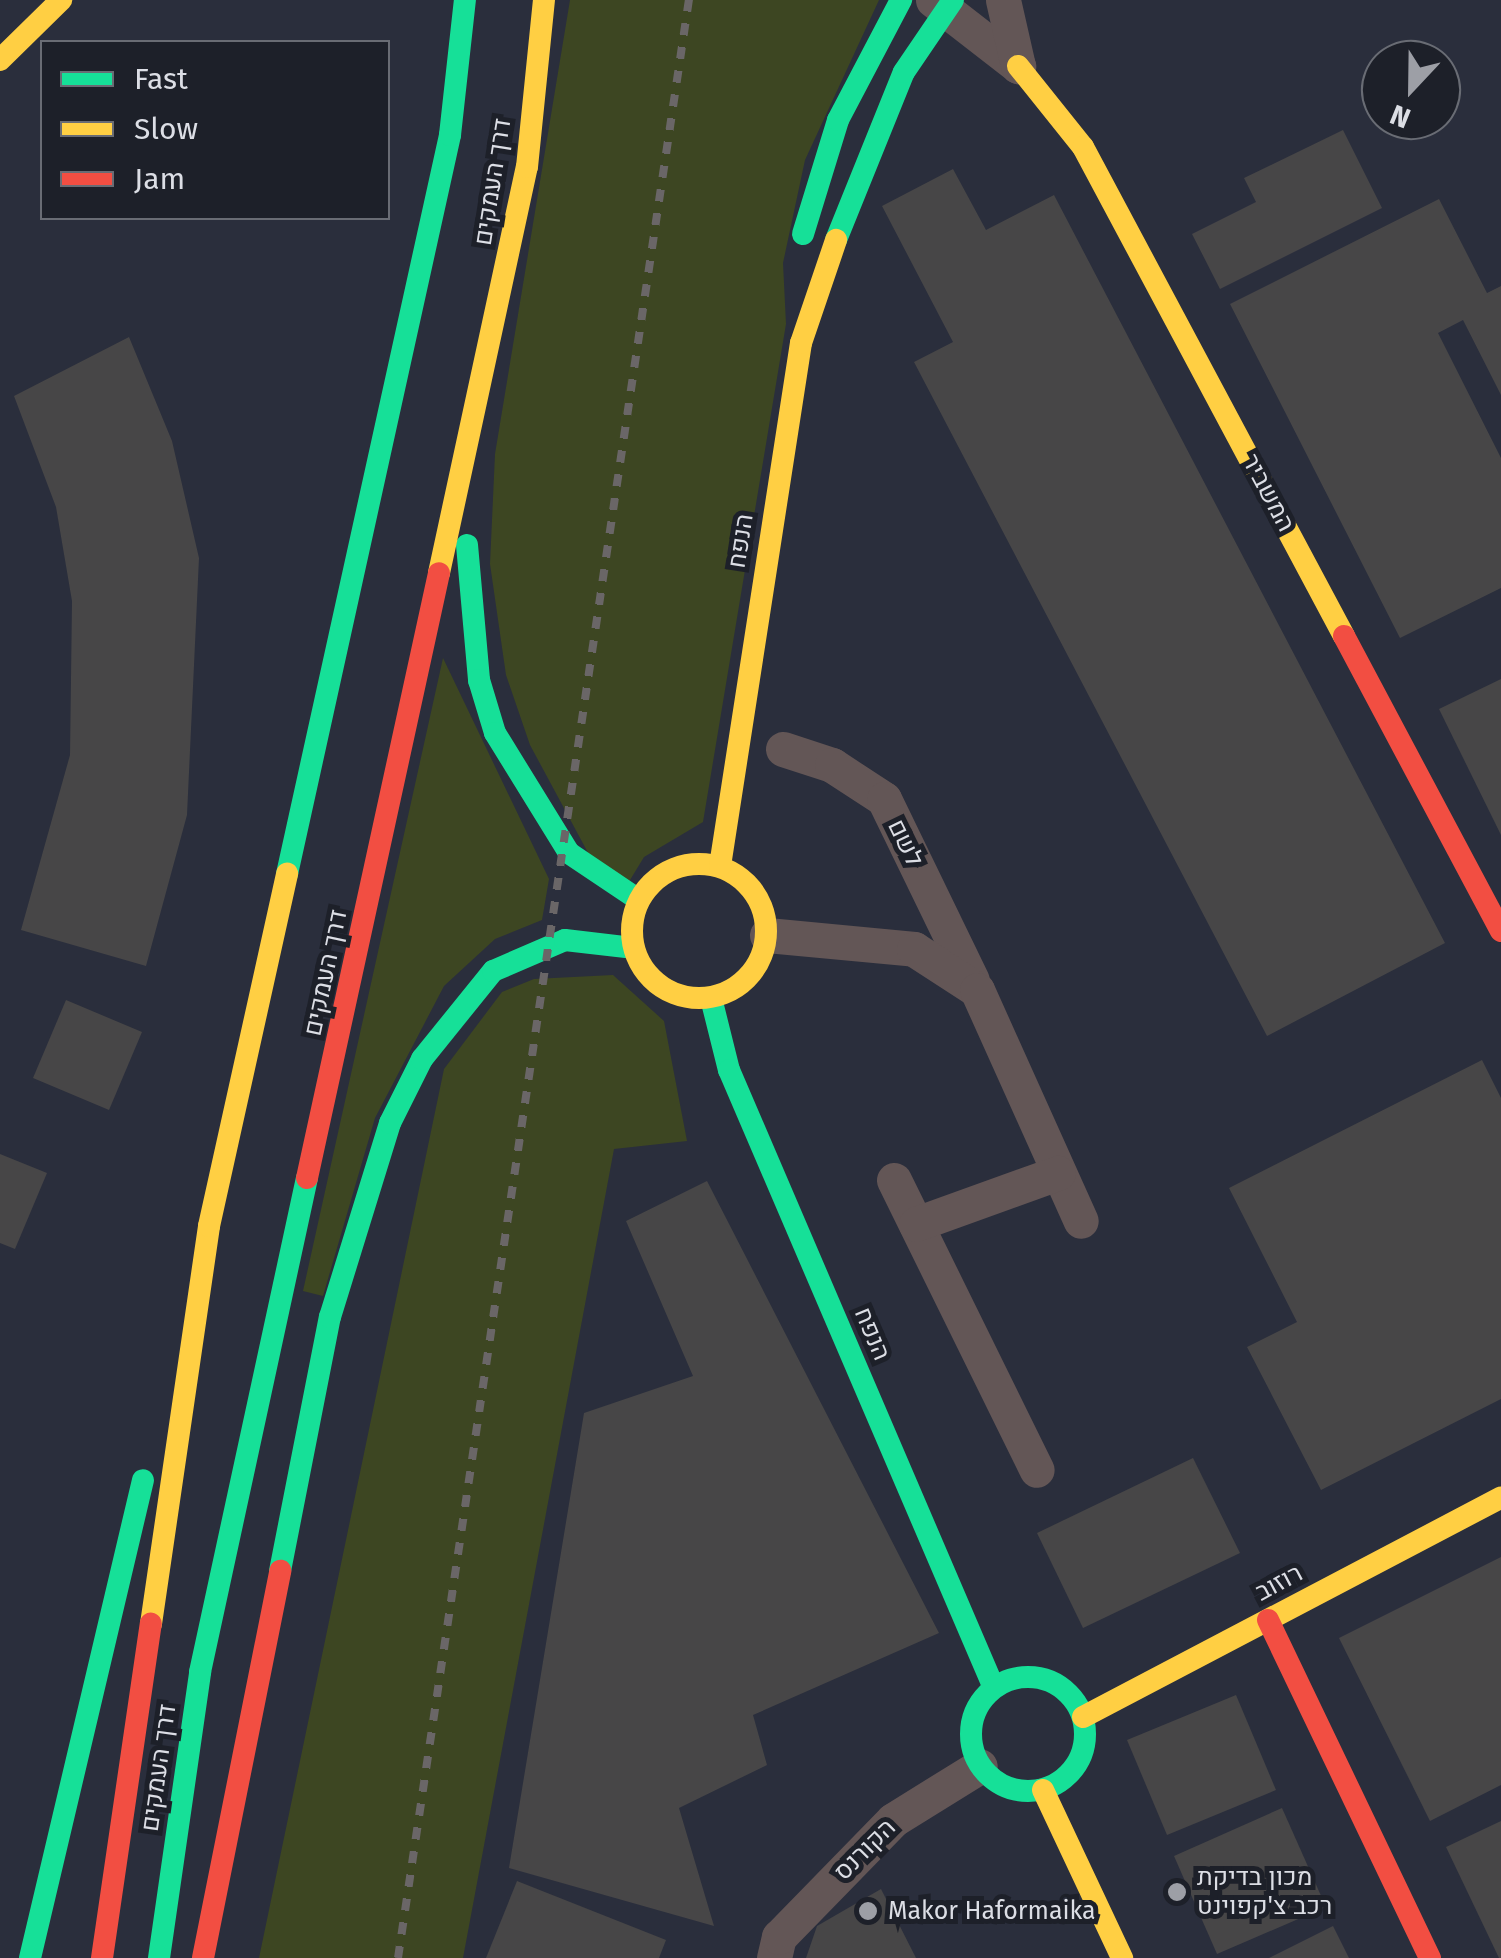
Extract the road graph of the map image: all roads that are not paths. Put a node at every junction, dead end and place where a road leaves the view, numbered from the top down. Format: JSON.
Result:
{"nodes":[{"id":1,"x":61,"y":0,"type":"edge"},
{"id":2,"x":465,"y":0,"type":"edge"},
{"id":3,"x":544,"y":0,"type":"edge"},
{"id":4,"x":901,"y":0,"type":"edge"},
{"id":5,"x":1003,"y":0,"type":"edge"},
{"id":6,"x":943,"y":5,"type":"edge"},
{"id":7,"x":0,"y":60,"type":"edge"},
{"id":8,"x":1018,"y":66,"type":"junction"},
{"id":9,"x":801,"y":342,"type":"junction"},
{"id":10,"x":484,"y":378,"type":"junction"},
{"id":11,"x":783,"y":749,"type":"dead end"},
{"id":12,"x":720,"y":866,"type":"junction"},
{"id":13,"x":639,"y":900,"type":"junction"},
{"id":14,"x":1501,"y":931,"type":"edge"},
{"id":15,"x":766,"y":935,"type":"junction"},
{"id":16,"x":633,"y":948,"type":"junction"},
{"id":17,"x":977,"y":990,"type":"junction"},
{"id":18,"x":711,"y":998,"type":"junction"},
{"id":19,"x":1058,"y":1174,"type":"junction"},
{"id":20,"x":894,"y":1180,"type":"dead end"},
{"id":21,"x":1081,"y":1222,"type":"dead end"},
{"id":22,"x":916,"y":1224,"type":"junction"},
{"id":23,"x":209,"y":1226,"type":"junction"},
{"id":24,"x":1037,"y":1470,"type":"dead end"},
{"id":25,"x":1501,"y":1498,"type":"edge"},
{"id":26,"x":1268,"y":1620,"type":"junction"},
{"id":27,"x":200,"y":1672,"type":"junction"},
{"id":28,"x":994,"y":1688,"type":"junction"},
{"id":29,"x":1083,"y":1717,"type":"junction"},
{"id":30,"x":980,"y":1766,"type":"junction"},
{"id":31,"x":1043,"y":1790,"type":"junction"},
{"id":32,"x":203,"y":1957,"type":"edge"},
{"id":33,"x":30,"y":1958,"type":"edge"},
{"id":34,"x":102,"y":1958,"type":"edge"},
{"id":35,"x":159,"y":1958,"type":"edge"},
{"id":36,"x":774,"y":1958,"type":"edge"},
{"id":37,"x":1122,"y":1958,"type":"edge"},
{"id":38,"x":1430,"y":1958,"type":"edge"}],
"edges":[{"from":1,"to":7,"type":"main road"},
{"from":2,"to":23,"type":"main road","name":"דרך העמקים"},
{"from":3,"to":10,"type":"main road","name":"דרך העמקים"},
{"from":4,"to":9,"type":"main road","name":"הנפח"},
{"from":5,"to":8,"type":"street","name":"המשביר"},
{"from":6,"to":8,"type":"street","name":"המשביר"},
{"from":6,"to":9,"type":"main road","name":"הנפח"},
{"from":8,"to":14,"type":"main road","name":"המשביר"},
{"from":9,"to":12,"type":"main road","name":"הנפח"},
{"from":10,"to":13,"type":"main road"},
{"from":10,"to":27,"type":"main road","name":"דרך העמקים"},
{"from":11,"to":17,"type":"street","name":"לשם"},
{"from":12,"to":13,"type":"main road"},
{"from":12,"to":15,"type":"main road"},
{"from":13,"to":16,"type":"main road"},
{"from":15,"to":17,"type":"street"},
{"from":15,"to":18,"type":"main road"},
{"from":16,"to":18,"type":"main road"},
{"from":16,"to":32,"type":"main road"},
{"from":17,"to":19,"type":"street","name":"לשם"},
{"from":18,"to":28,"type":"main road","name":"הנפח"},
{"from":19,"to":21,"type":"street","name":"לשם"},
{"from":19,"to":22,"type":"street"},
{"from":20,"to":22,"type":"street"},
{"from":22,"to":24,"type":"street"},
{"from":23,"to":33,"type":"main road"},
{"from":23,"to":34,"type":"main road","name":"דרך העמקים"},
{"from":25,"to":26,"type":"main road","name":"רוזוב"},
{"from":26,"to":29,"type":"main road","name":"רוזוב"},
{"from":26,"to":38,"type":"main road"},
{"from":27,"to":32,"type":"main road"},
{"from":27,"to":35,"type":"main road","name":"דרך העמקים"},
{"from":28,"to":29,"type":"main road"},
{"from":28,"to":30,"type":"main road"},
{"from":29,"to":31,"type":"main road"},
{"from":30,"to":31,"type":"main road"},
{"from":30,"to":36,"type":"street","name":"הקורנס"},
{"from":31,"to":37,"type":"main road"}]}
